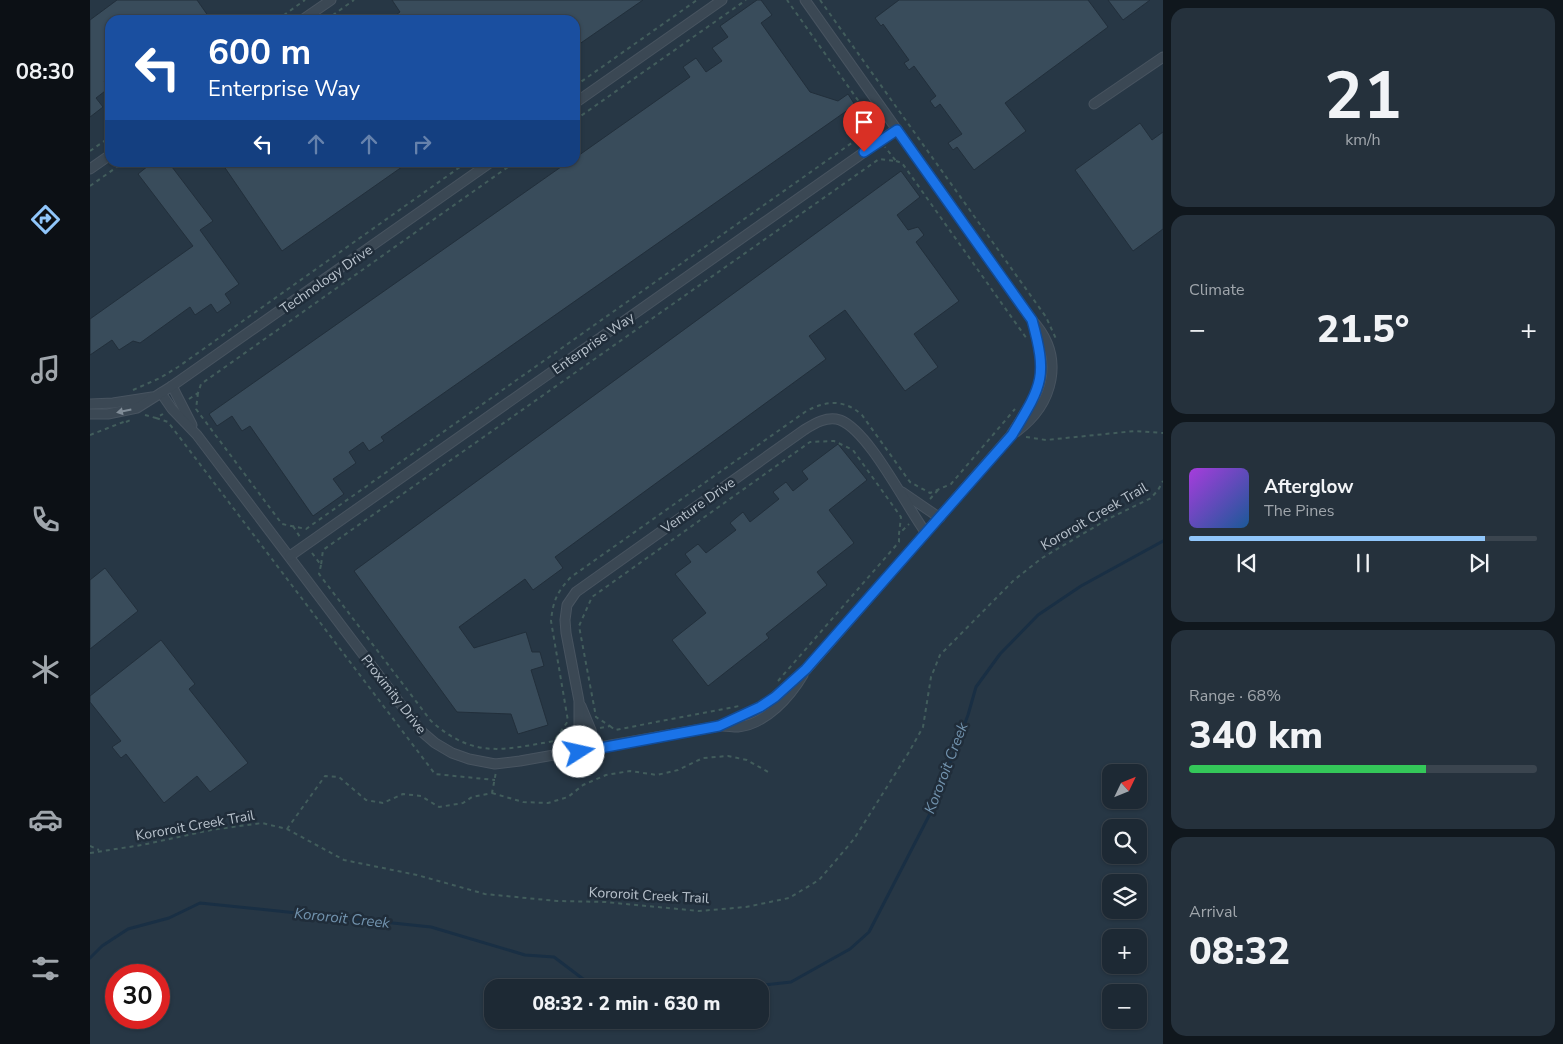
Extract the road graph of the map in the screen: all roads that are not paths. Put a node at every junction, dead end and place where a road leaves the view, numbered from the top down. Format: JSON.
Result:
{"nodes":[{"id":1,"x":331,"y":0,"type":"edge"},
{"id":2,"x":722,"y":0,"type":"edge"},
{"id":3,"x":805,"y":0,"type":"edge"},
{"id":4,"x":309,"y":15,"type":"edge"},
{"id":5,"x":1163,"y":57,"type":"edge"},
{"id":6,"x":580,"y":99,"type":"edge"},
{"id":7,"x":1094,"y":104,"type":"dead end"},
{"id":8,"x":897,"y":130,"type":"junction"},
{"id":9,"x":105,"y":159,"type":"edge"},
{"id":10,"x":484,"y":167,"type":"edge"},
{"id":11,"x":90,"y":170,"type":"edge"},
{"id":12,"x":172,"y":386,"type":"junction"},
{"id":13,"x":158,"y":395,"type":"junction"},
{"id":14,"x":90,"y":404,"type":"edge"},
{"id":15,"x":90,"y":414,"type":"edge"},
{"id":16,"x":197,"y":435,"type":"junction"},
{"id":17,"x":900,"y":491,"type":"junction"},
{"id":18,"x":940,"y":518,"type":"junction"},
{"id":19,"x":926,"y":532,"type":"junction"},
{"id":20,"x":290,"y":556,"type":"junction"},
{"id":21,"x":579,"y":701,"type":"junction"},
{"id":22,"x":595,"y":749,"type":"junction"},
{"id":23,"x":579,"y":752,"type":"junction"}],
"edges":[{"from":1,"to":4,"type":"street"},
{"from":2,"to":6,"type":"street"},
{"from":3,"to":8,"type":"street","name":"Proximity Drive"},
{"from":5,"to":7,"type":"street"},
{"from":8,"to":18,"type":"street","name":"Proximity Drive"},
{"from":8,"to":20,"type":"street","name":"Enterprise Way"},
{"from":9,"to":11,"type":"street"},
{"from":10,"to":12,"type":"street","name":"Technology Drive"},
{"from":12,"to":13,"type":"street","name":"Technology Drive"},
{"from":12,"to":16,"type":"street","name":"Proximity Drive"},
{"from":13,"to":14,"type":"street"},
{"from":13,"to":15,"type":"street","name":"Technology Drive","one_way":true},
{"from":13,"to":16,"type":"street","name":"Proximity Drive"},
{"from":16,"to":20,"type":"street","name":"Proximity Drive"},
{"from":17,"to":18,"type":"street","name":"Venture Drive"},
{"from":17,"to":19,"type":"street","name":"Venture Drive"},
{"from":17,"to":21,"type":"street","name":"Venture Drive"},
{"from":18,"to":19,"type":"street","name":"Proximity Drive"},
{"from":19,"to":22,"type":"street","name":"Proximity Drive"},
{"from":20,"to":23,"type":"street","name":"Proximity Drive"},
{"from":21,"to":22,"type":"street","name":"Venture Drive"},
{"from":21,"to":23,"type":"street","name":"Venture Drive"},
{"from":22,"to":23,"type":"street","name":"Proximity Drive"}]}
